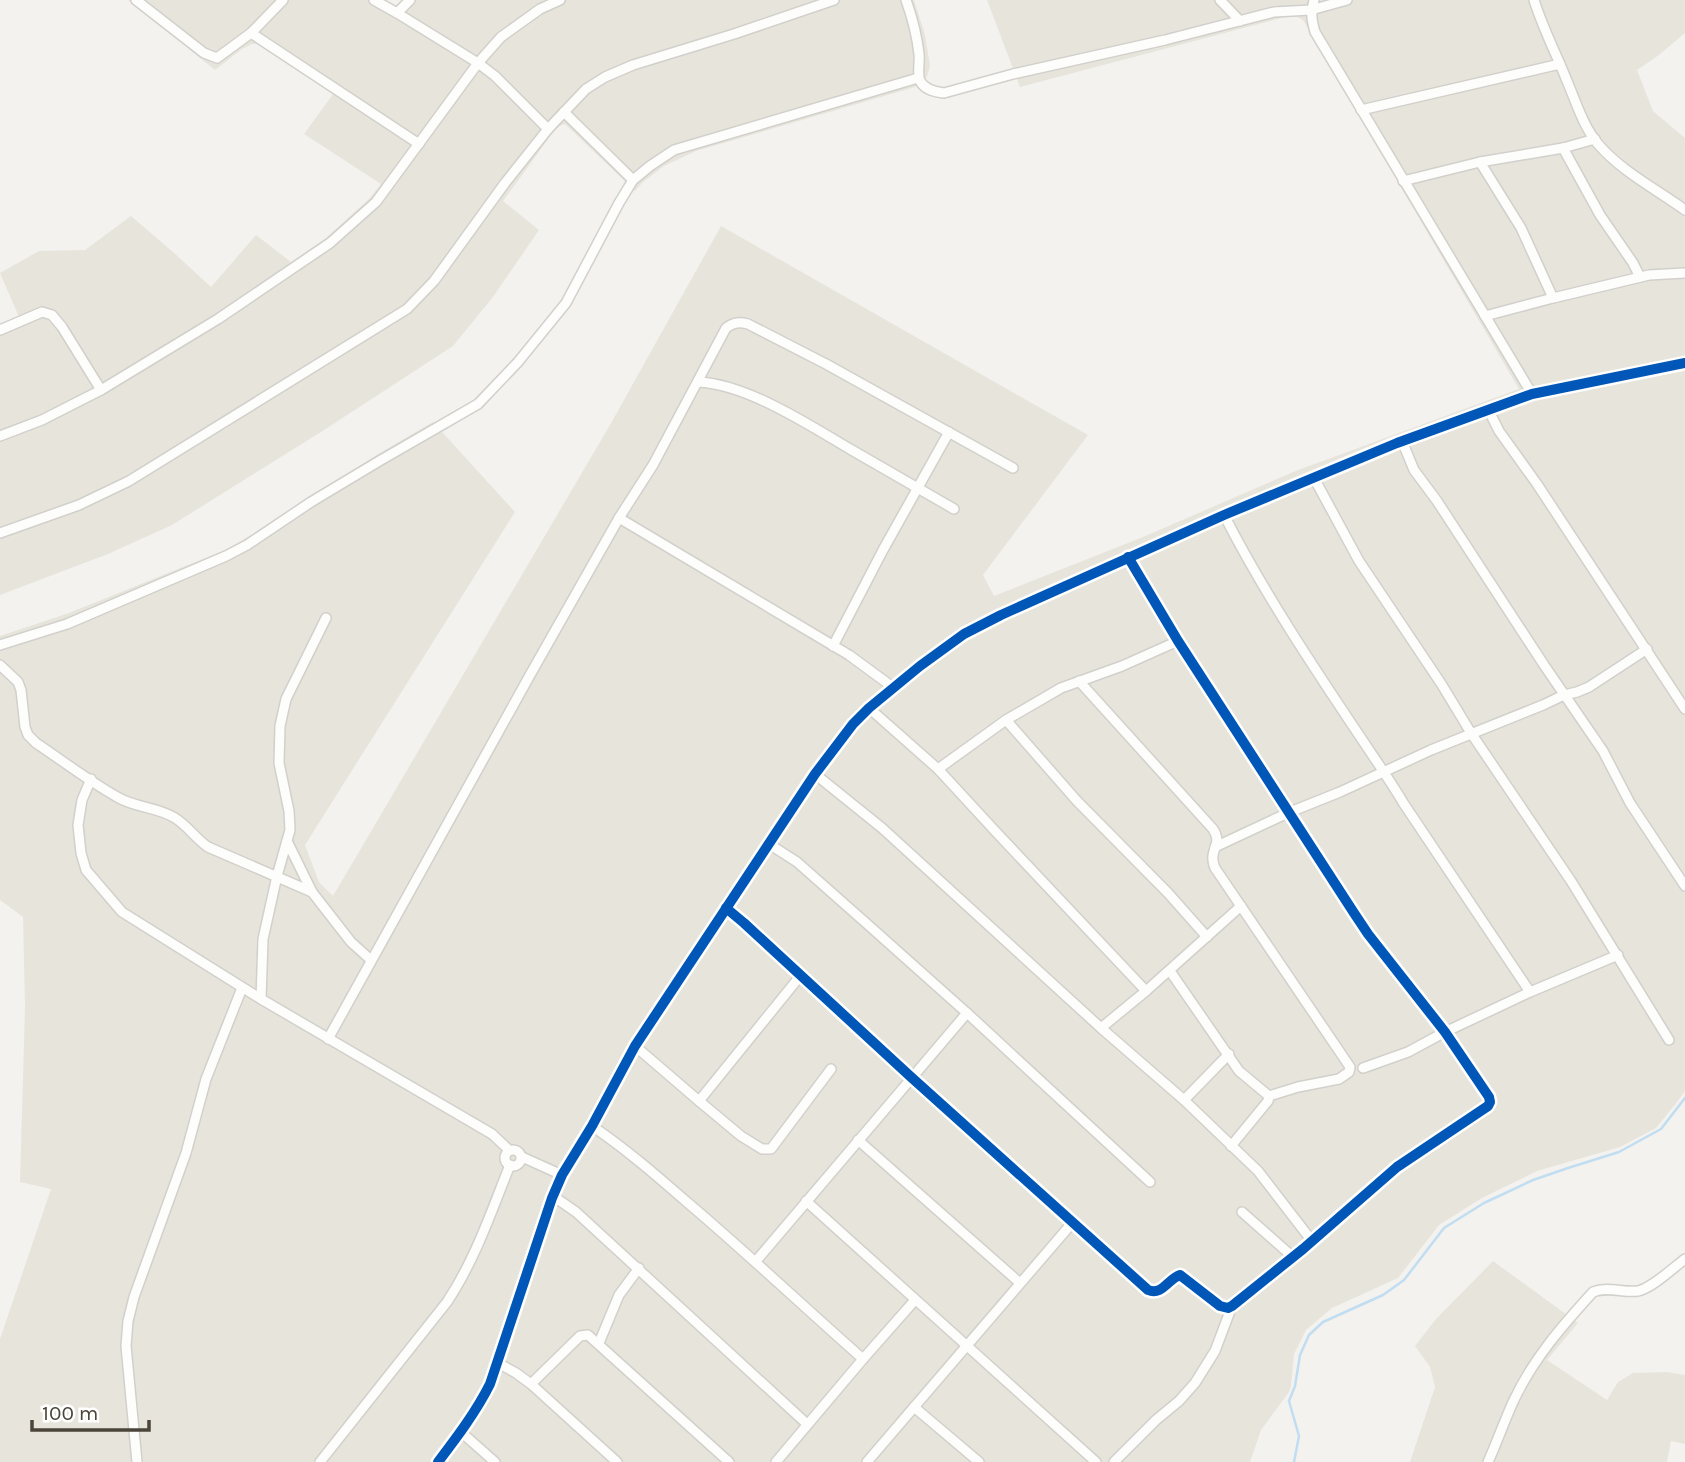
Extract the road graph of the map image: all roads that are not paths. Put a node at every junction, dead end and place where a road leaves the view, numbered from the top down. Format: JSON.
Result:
{"nodes":[{"id":1,"x":136,"y":0,"type":"edge"},
{"id":2,"x":283,"y":0,"type":"edge"},
{"id":3,"x":374,"y":0,"type":"edge"},
{"id":4,"x":410,"y":0,"type":"edge"},
{"id":5,"x":560,"y":0,"type":"edge"},
{"id":6,"x":834,"y":0,"type":"edge"},
{"id":7,"x":906,"y":0,"type":"edge"},
{"id":8,"x":1220,"y":0,"type":"edge"},
{"id":9,"x":1347,"y":0,"type":"edge"},
{"id":10,"x":1534,"y":0,"type":"edge"},
{"id":11,"x":1313,"y":5,"type":"edge"},
{"id":12,"x":397,"y":13,"type":"junction"},
{"id":13,"x":1240,"y":21,"type":"junction"},
{"id":14,"x":251,"y":33,"type":"junction"},
{"id":15,"x":478,"y":63,"type":"junction"},
{"id":16,"x":1560,"y":64,"type":"junction"},
{"id":17,"x":918,"y":79,"type":"junction"},
{"id":18,"x":1361,"y":110,"type":"junction"},
{"id":19,"x":564,"y":112,"type":"junction"},
{"id":20,"x":548,"y":129,"type":"junction"},
{"id":21,"x":1595,"y":139,"type":"junction"},
{"id":22,"x":419,"y":144,"type":"junction"},
{"id":23,"x":1563,"y":148,"type":"junction"},
{"id":24,"x":1480,"y":162,"type":"junction"},
{"id":25,"x":633,"y":180,"type":"junction"},
{"id":26,"x":1403,"y":181,"type":"junction"},
{"id":27,"x":1685,"y":210,"type":"edge"},
{"id":28,"x":1685,"y":273,"type":"edge"},
{"id":29,"x":1640,"y":277,"type":"junction"},
{"id":30,"x":1553,"y":298,"type":"junction"},
{"id":31,"x":1485,"y":316,"type":"junction"},
{"id":32,"x":0,"y":330,"type":"edge"},
{"id":33,"x":1685,"y":363,"type":"edge"},
{"id":34,"x":698,"y":383,"type":"junction"},
{"id":35,"x":101,"y":390,"type":"junction"},
{"id":36,"x":1532,"y":394,"type":"junction"},
{"id":37,"x":1488,"y":409,"type":"junction"},
{"id":38,"x":949,"y":432,"type":"junction"},
{"id":39,"x":0,"y":436,"type":"edge"},
{"id":40,"x":1402,"y":441,"type":"junction"},
{"id":41,"x":1013,"y":468,"type":"dead end"},
{"id":42,"x":1314,"y":478,"type":"junction"},
{"id":43,"x":918,"y":488,"type":"junction"},
{"id":44,"x":954,"y":509,"type":"dead end"},
{"id":45,"x":1224,"y":515,"type":"junction"},
{"id":46,"x":620,"y":518,"type":"junction"},
{"id":47,"x":0,"y":533,"type":"edge"},
{"id":48,"x":1128,"y":557,"type":"junction"},
{"id":49,"x":326,"y":618,"type":"dead end"},
{"id":50,"x":1178,"y":641,"type":"junction"},
{"id":51,"x":0,"y":645,"type":"edge"},
{"id":52,"x":832,"y":646,"type":"junction"},
{"id":53,"x":1647,"y":649,"type":"junction"},
{"id":54,"x":0,"y":665,"type":"edge"},
{"id":55,"x":1079,"y":681,"type":"junction"},
{"id":56,"x":894,"y":688,"type":"junction"},
{"id":57,"x":1681,"y":694,"type":"edge"},
{"id":58,"x":1564,"y":695,"type":"junction"},
{"id":59,"x":869,"y":708,"type":"junction"},
{"id":60,"x":1685,"y":709,"type":"edge"},
{"id":61,"x":1006,"y":720,"type":"junction"},
{"id":62,"x":1471,"y":733,"type":"junction"},
{"id":63,"x":939,"y":769,"type":"junction"},
{"id":64,"x":1385,"y":772,"type":"junction"},
{"id":65,"x":815,"y":774,"type":"junction"},
{"id":66,"x":91,"y":779,"type":"junction"},
{"id":67,"x":1290,"y":812,"type":"junction"},
{"id":68,"x":287,"y":841,"type":"junction"},
{"id":69,"x":769,"y":844,"type":"junction"},
{"id":70,"x":1215,"y":847,"type":"junction"},
{"id":71,"x":277,"y":876,"type":"junction"},
{"id":72,"x":1685,"y":886,"type":"edge"},
{"id":73,"x":312,"y":892,"type":"junction"},
{"id":74,"x":1241,"y":906,"type":"junction"},
{"id":75,"x":726,"y":908,"type":"junction"},
{"id":76,"x":1207,"y":937,"type":"junction"},
{"id":77,"x":1618,"y":955,"type":"junction"},
{"id":78,"x":372,"y":960,"type":"junction"},
{"id":79,"x":1170,"y":971,"type":"junction"},
{"id":80,"x":801,"y":975,"type":"junction"},
{"id":81,"x":242,"y":988,"type":"junction"},
{"id":82,"x":1146,"y":991,"type":"junction"},
{"id":83,"x":1530,"y":992,"type":"junction"},
{"id":84,"x":261,"y":999,"type":"junction"},
{"id":85,"x":967,"y":1013,"type":"junction"},
{"id":86,"x":1101,"y":1028,"type":"junction"},
{"id":87,"x":1445,"y":1032,"type":"junction"},
{"id":88,"x":328,"y":1039,"type":"junction"},
{"id":89,"x":1669,"y":1040,"type":"dead end"},
{"id":90,"x":635,"y":1046,"type":"junction"},
{"id":91,"x":1229,"y":1054,"type":"junction"},
{"id":92,"x":1363,"y":1068,"type":"dead end"},
{"id":93,"x":831,"y":1069,"type":"dead end"},
{"id":94,"x":911,"y":1077,"type":"junction"},
{"id":95,"x":1269,"y":1096,"type":"junction"},
{"id":96,"x":1184,"y":1100,"type":"junction"},
{"id":97,"x":699,"y":1101,"type":"junction"},
{"id":98,"x":592,"y":1126,"type":"junction"},
{"id":99,"x":858,"y":1140,"type":"junction"},
{"id":100,"x":1231,"y":1146,"type":"junction"},
{"id":101,"x":509,"y":1150,"type":"junction"},
{"id":102,"x":522,"y":1157,"type":"junction"},
{"id":103,"x":510,"y":1165,"type":"junction"},
{"id":104,"x":562,"y":1175,"type":"junction"},
{"id":105,"x":1150,"y":1182,"type":"dead end"},
{"id":106,"x":553,"y":1196,"type":"junction"},
{"id":107,"x":806,"y":1201,"type":"junction"},
{"id":108,"x":1242,"y":1212,"type":"dead end"},
{"id":109,"x":1073,"y":1222,"type":"junction"},
{"id":110,"x":1312,"y":1241,"type":"junction"},
{"id":111,"x":1293,"y":1257,"type":"junction"},
{"id":112,"x":1685,"y":1259,"type":"edge"},
{"id":113,"x":756,"y":1261,"type":"junction"},
{"id":114,"x":639,"y":1268,"type":"junction"},
{"id":115,"x":1020,"y":1283,"type":"junction"},
{"id":116,"x":915,"y":1300,"type":"junction"},
{"id":117,"x":1232,"y":1306,"type":"junction"},
{"id":118,"x":599,"y":1343,"type":"junction"},
{"id":119,"x":966,"y":1346,"type":"junction"},
{"id":120,"x":863,"y":1359,"type":"junction"},
{"id":121,"x":496,"y":1362,"type":"junction"},
{"id":122,"x":531,"y":1384,"type":"junction"},
{"id":123,"x":914,"y":1407,"type":"junction"},
{"id":124,"x":807,"y":1424,"type":"junction"},
{"id":125,"x":461,"y":1432,"type":"junction"},
{"id":126,"x":137,"y":1462,"type":"edge"},
{"id":127,"x":320,"y":1462,"type":"edge"},
{"id":128,"x":438,"y":1462,"type":"edge"},
{"id":129,"x":495,"y":1462,"type":"edge"},
{"id":130,"x":617,"y":1462,"type":"edge"},
{"id":131,"x":729,"y":1462,"type":"edge"},
{"id":132,"x":776,"y":1462,"type":"edge"},
{"id":133,"x":867,"y":1462,"type":"edge"},
{"id":134,"x":979,"y":1462,"type":"edge"},
{"id":135,"x":1096,"y":1462,"type":"edge"},
{"id":136,"x":1114,"y":1462,"type":"edge"},
{"id":137,"x":1488,"y":1462,"type":"edge"}],
"edges":[{"from":1,"to":14,"type":"street"},
{"from":2,"to":14,"type":"street"},
{"from":3,"to":12,"type":"street"},
{"from":4,"to":12,"type":"street"},
{"from":5,"to":15,"type":"street"},
{"from":6,"to":19,"type":"street"},
{"from":7,"to":17,"type":"street"},
{"from":8,"to":13,"type":"street"},
{"from":9,"to":11,"type":"street"},
{"from":10,"to":16,"type":"street"},
{"from":11,"to":13,"type":"street"},
{"from":11,"to":18,"type":"street"},
{"from":12,"to":15,"type":"street"},
{"from":13,"to":17,"type":"street"},
{"from":14,"to":22,"type":"street"},
{"from":15,"to":20,"type":"street"},
{"from":15,"to":22,"type":"street"},
{"from":16,"to":18,"type":"street"},
{"from":16,"to":21,"type":"street"},
{"from":17,"to":25,"type":"street"},
{"from":18,"to":26,"type":"street"},
{"from":19,"to":20,"type":"street"},
{"from":19,"to":25,"type":"street"},
{"from":20,"to":47,"type":"street"},
{"from":21,"to":23,"type":"street"},
{"from":21,"to":27,"type":"street"},
{"from":22,"to":35,"type":"street"},
{"from":23,"to":24,"type":"street"},
{"from":23,"to":29,"type":"street"},
{"from":24,"to":26,"type":"street"},
{"from":24,"to":30,"type":"street"},
{"from":25,"to":51,"type":"street"},
{"from":26,"to":31,"type":"street"},
{"from":28,"to":29,"type":"street"},
{"from":29,"to":30,"type":"street"},
{"from":30,"to":31,"type":"street"},
{"from":31,"to":36,"type":"street"},
{"from":32,"to":35,"type":"street"},
{"from":33,"to":36,"type":"street"},
{"from":34,"to":38,"type":"street"},
{"from":34,"to":43,"type":"street"},
{"from":34,"to":46,"type":"street"},
{"from":35,"to":39,"type":"street"},
{"from":36,"to":37,"type":"street"},
{"from":37,"to":40,"type":"street"},
{"from":37,"to":53,"type":"street"},
{"from":38,"to":41,"type":"street"},
{"from":38,"to":43,"type":"street"},
{"from":40,"to":42,"type":"street"},
{"from":40,"to":58,"type":"street"},
{"from":42,"to":45,"type":"street"},
{"from":42,"to":62,"type":"street"},
{"from":43,"to":44,"type":"street"},
{"from":43,"to":52,"type":"street"},
{"from":45,"to":48,"type":"street"},
{"from":45,"to":64,"type":"street"},
{"from":46,"to":52,"type":"street"},
{"from":46,"to":78,"type":"street"},
{"from":48,"to":50,"type":"street"},
{"from":48,"to":56,"type":"street"},
{"from":49,"to":68,"type":"street"},
{"from":50,"to":55,"type":"street"},
{"from":50,"to":67,"type":"street"},
{"from":52,"to":56,"type":"street"},
{"from":53,"to":57,"type":"street"},
{"from":53,"to":58,"type":"street"},
{"from":54,"to":66,"type":"street"},
{"from":55,"to":61,"type":"street"},
{"from":55,"to":70,"type":"street"},
{"from":56,"to":59,"type":"street"},
{"from":57,"to":60,"type":"street"},
{"from":58,"to":62,"type":"street"},
{"from":58,"to":72,"type":"street"},
{"from":59,"to":63,"type":"street"},
{"from":59,"to":65,"type":"street"},
{"from":61,"to":63,"type":"street"},
{"from":61,"to":76,"type":"street"},
{"from":62,"to":64,"type":"street"},
{"from":62,"to":77,"type":"street"},
{"from":63,"to":82,"type":"street"},
{"from":64,"to":67,"type":"street"},
{"from":64,"to":83,"type":"street"},
{"from":65,"to":69,"type":"street"},
{"from":65,"to":86,"type":"street"},
{"from":66,"to":71,"type":"street"},
{"from":66,"to":81,"type":"street"},
{"from":67,"to":70,"type":"street"},
{"from":67,"to":87,"type":"street"},
{"from":68,"to":71,"type":"street"},
{"from":68,"to":73,"type":"street"},
{"from":69,"to":75,"type":"street"},
{"from":69,"to":85,"type":"street"},
{"from":70,"to":74,"type":"street"},
{"from":71,"to":73,"type":"street"},
{"from":71,"to":84,"type":"street"},
{"from":73,"to":78,"type":"street"},
{"from":74,"to":76,"type":"street"},
{"from":74,"to":95,"type":"street"},
{"from":75,"to":80,"type":"street"},
{"from":75,"to":90,"type":"street"},
{"from":76,"to":79,"type":"street"},
{"from":77,"to":83,"type":"street"},
{"from":77,"to":89,"type":"street"},
{"from":78,"to":88,"type":"street"},
{"from":79,"to":82,"type":"street"},
{"from":79,"to":91,"type":"street"},
{"from":80,"to":94,"type":"street"},
{"from":80,"to":97,"type":"street"},
{"from":81,"to":84,"type":"street"},
{"from":81,"to":126,"type":"street"},
{"from":82,"to":86,"type":"street"},
{"from":83,"to":87,"type":"street"},
{"from":84,"to":88,"type":"street"},
{"from":85,"to":94,"type":"street"},
{"from":85,"to":105,"type":"street"},
{"from":86,"to":96,"type":"street"},
{"from":87,"to":92,"type":"street"},
{"from":87,"to":110,"type":"street"},
{"from":88,"to":101,"type":"street"},
{"from":90,"to":97,"type":"street"},
{"from":90,"to":98,"type":"street"},
{"from":91,"to":95,"type":"street"},
{"from":91,"to":96,"type":"street"},
{"from":93,"to":97,"type":"street"},
{"from":94,"to":99,"type":"street"},
{"from":94,"to":109,"type":"street"},
{"from":95,"to":100,"type":"street"},
{"from":96,"to":100,"type":"street"},
{"from":98,"to":104,"type":"street"},
{"from":98,"to":113,"type":"street"},
{"from":99,"to":107,"type":"street"},
{"from":99,"to":115,"type":"street"},
{"from":100,"to":110,"type":"street"},
{"from":101,"to":102,"type":"street"},
{"from":101,"to":103,"type":"street"},
{"from":102,"to":103,"type":"street"},
{"from":102,"to":104,"type":"street"},
{"from":103,"to":127,"type":"street"},
{"from":104,"to":106,"type":"street"},
{"from":106,"to":114,"type":"street"},
{"from":106,"to":121,"type":"street"},
{"from":107,"to":113,"type":"street"},
{"from":107,"to":116,"type":"street"},
{"from":108,"to":111,"type":"street"},
{"from":109,"to":115,"type":"street"},
{"from":109,"to":117,"type":"street"},
{"from":110,"to":111,"type":"street"},
{"from":111,"to":117,"type":"street"},
{"from":112,"to":137,"type":"street"},
{"from":113,"to":120,"type":"street"},
{"from":114,"to":118,"type":"street"},
{"from":114,"to":124,"type":"street"},
{"from":115,"to":119,"type":"street"},
{"from":116,"to":119,"type":"street"},
{"from":116,"to":120,"type":"street"},
{"from":117,"to":136,"type":"street"},
{"from":118,"to":122,"type":"street"},
{"from":118,"to":131,"type":"street"},
{"from":119,"to":123,"type":"street"},
{"from":119,"to":135,"type":"street"},
{"from":120,"to":124,"type":"street"},
{"from":121,"to":122,"type":"street"},
{"from":121,"to":125,"type":"street"},
{"from":122,"to":130,"type":"street"},
{"from":123,"to":133,"type":"street"},
{"from":123,"to":134,"type":"street"},
{"from":124,"to":132,"type":"street"},
{"from":125,"to":128,"type":"street"},
{"from":125,"to":129,"type":"street"}]}
